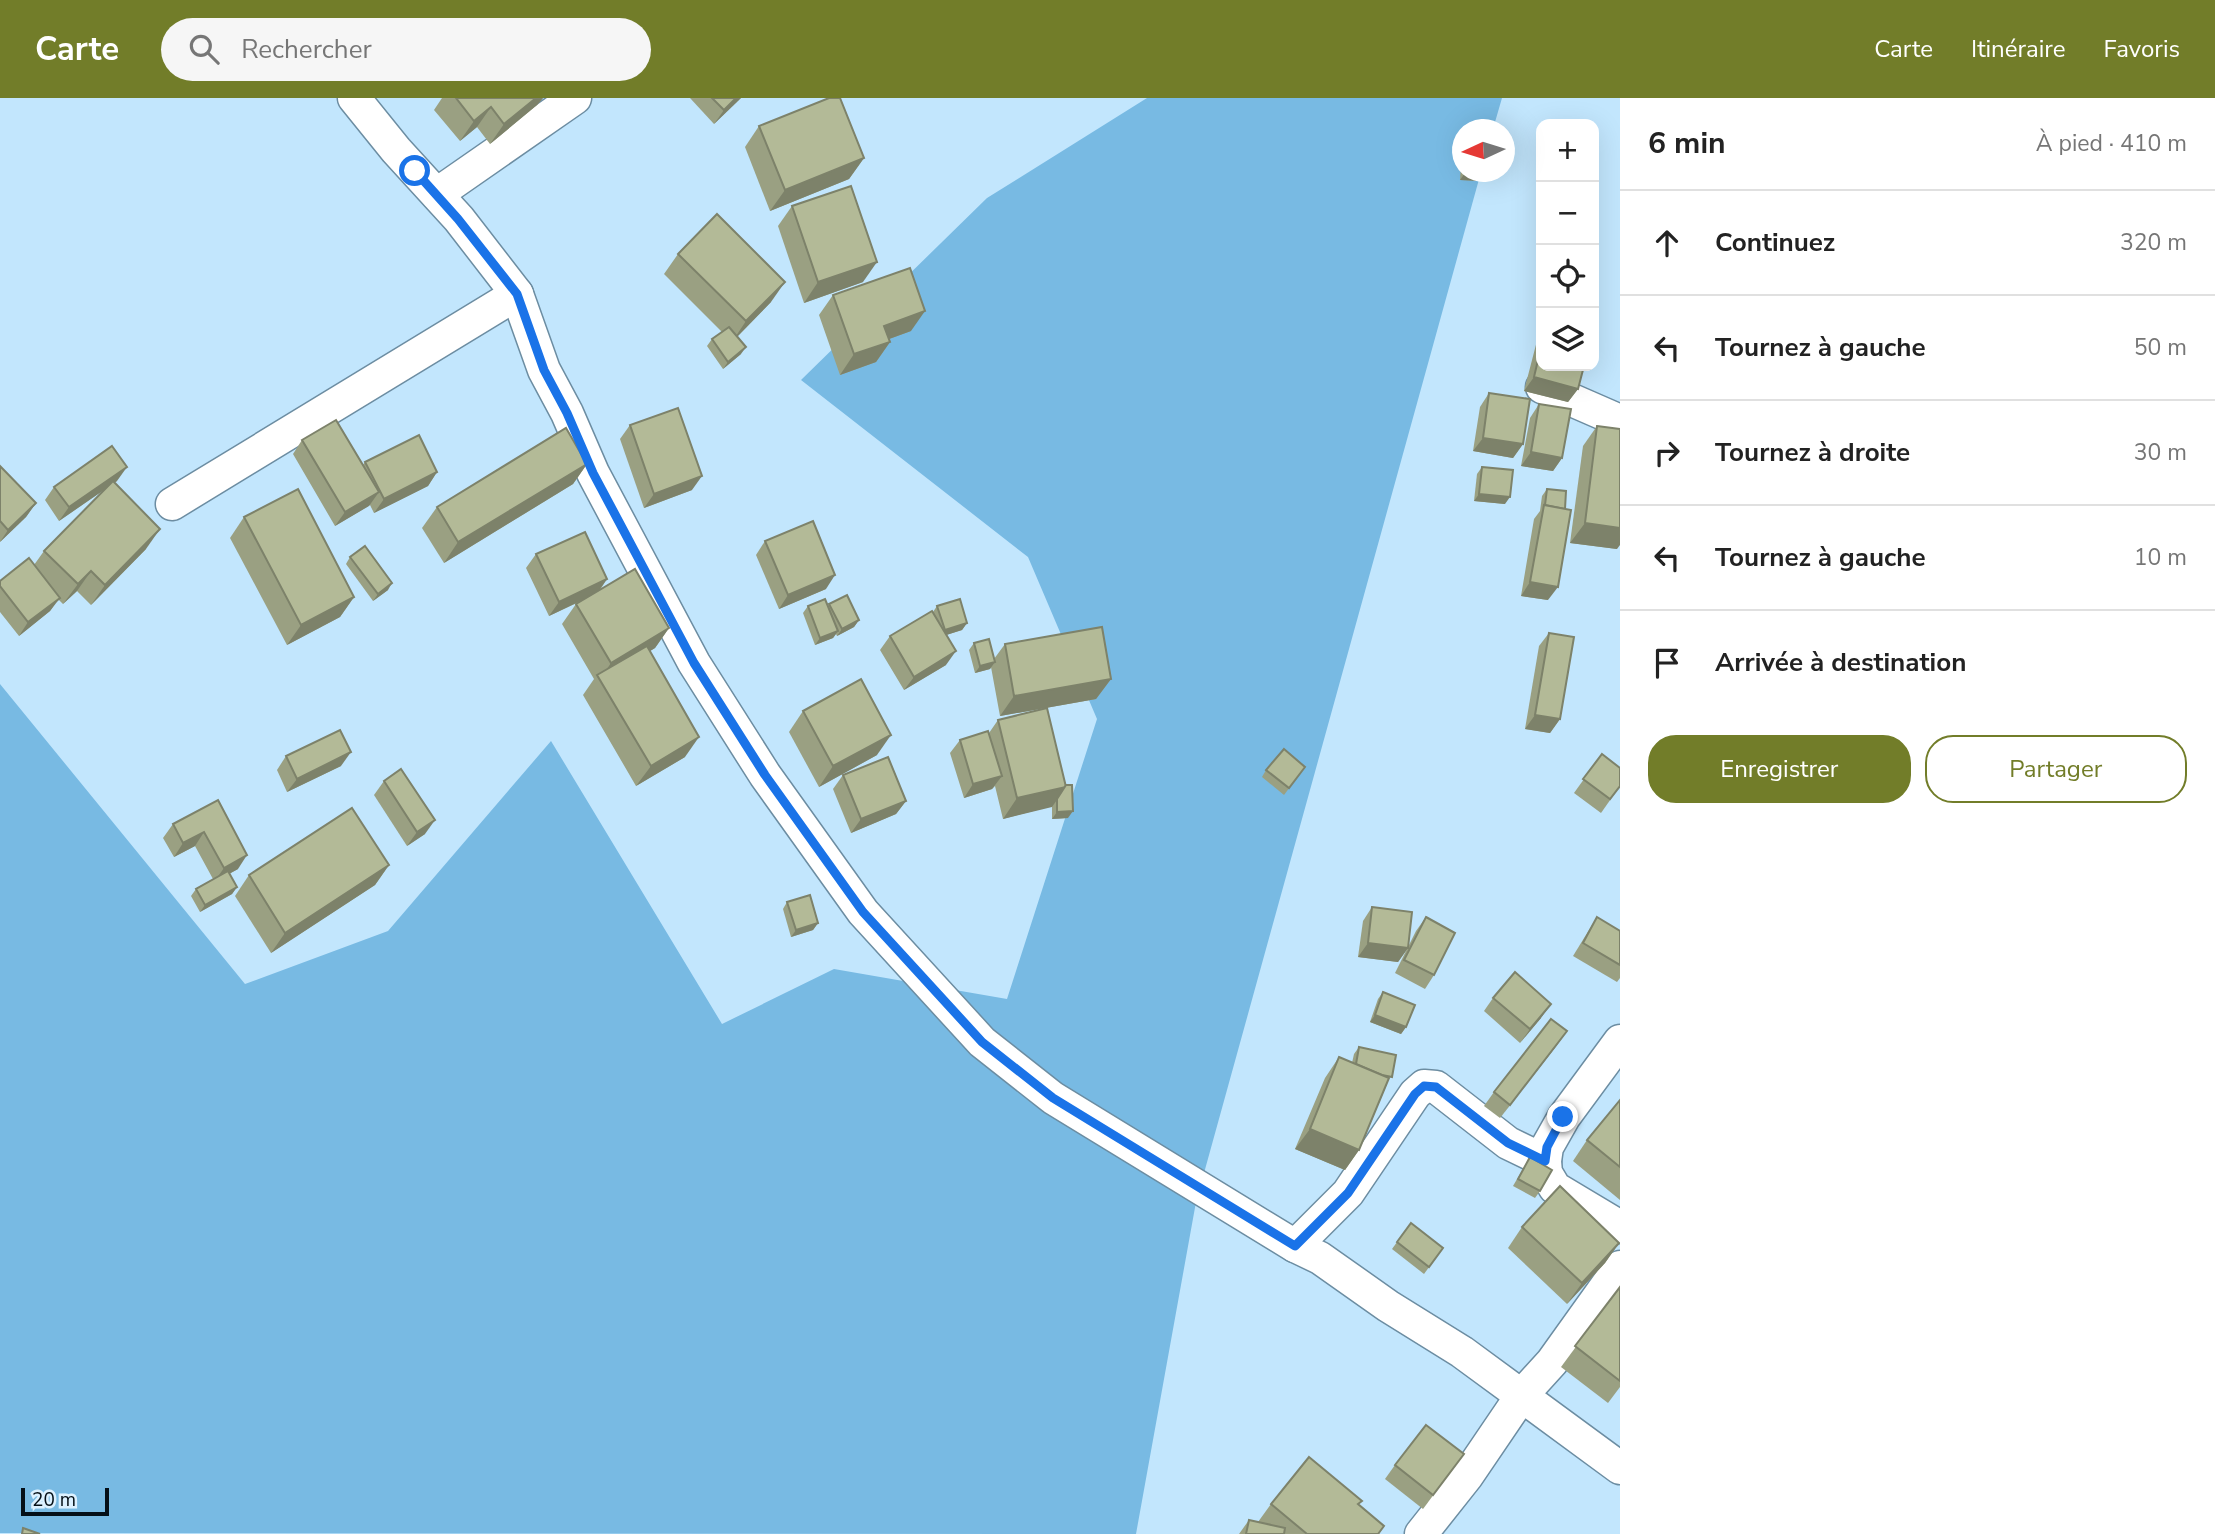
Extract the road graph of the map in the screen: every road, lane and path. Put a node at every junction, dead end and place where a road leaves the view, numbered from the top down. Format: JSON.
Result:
{"nodes":[{"id":1,"x":354,"y":98,"type":"edge"},
{"id":2,"x":575,"y":98,"type":"edge"},
{"id":3,"x":437,"y":194,"type":"junction"},
{"id":4,"x":517,"y":294,"type":"junction"},
{"id":5,"x":1542,"y":387,"type":"edge"},
{"id":6,"x":1620,"y":421,"type":"edge"},
{"id":7,"x":172,"y":504,"type":"dead end"},
{"id":8,"x":1620,"y":1041,"type":"edge"},
{"id":9,"x":1545,"y":1161,"type":"junction"},
{"id":10,"x":1620,"y":1227,"type":"edge"},
{"id":11,"x":1295,"y":1246,"type":"junction"},
{"id":12,"x":1620,"y":1267,"type":"edge"},
{"id":13,"x":1522,"y":1395,"type":"junction"},
{"id":14,"x":1620,"y":1468,"type":"edge"},
{"id":15,"x":1421,"y":1534,"type":"edge"}],
"edges":[{"from":1,"to":3,"type":"street"},
{"from":2,"to":3,"type":"street"},
{"from":3,"to":4,"type":"street"},
{"from":4,"to":7,"type":"street"},
{"from":4,"to":11,"type":"street"},
{"from":5,"to":6,"type":"street"},
{"from":8,"to":9,"type":"street"},
{"from":9,"to":10,"type":"street"},
{"from":9,"to":11,"type":"street"},
{"from":11,"to":13,"type":"street"},
{"from":12,"to":13,"type":"street"},
{"from":13,"to":14,"type":"street"},
{"from":13,"to":15,"type":"street"}]}
